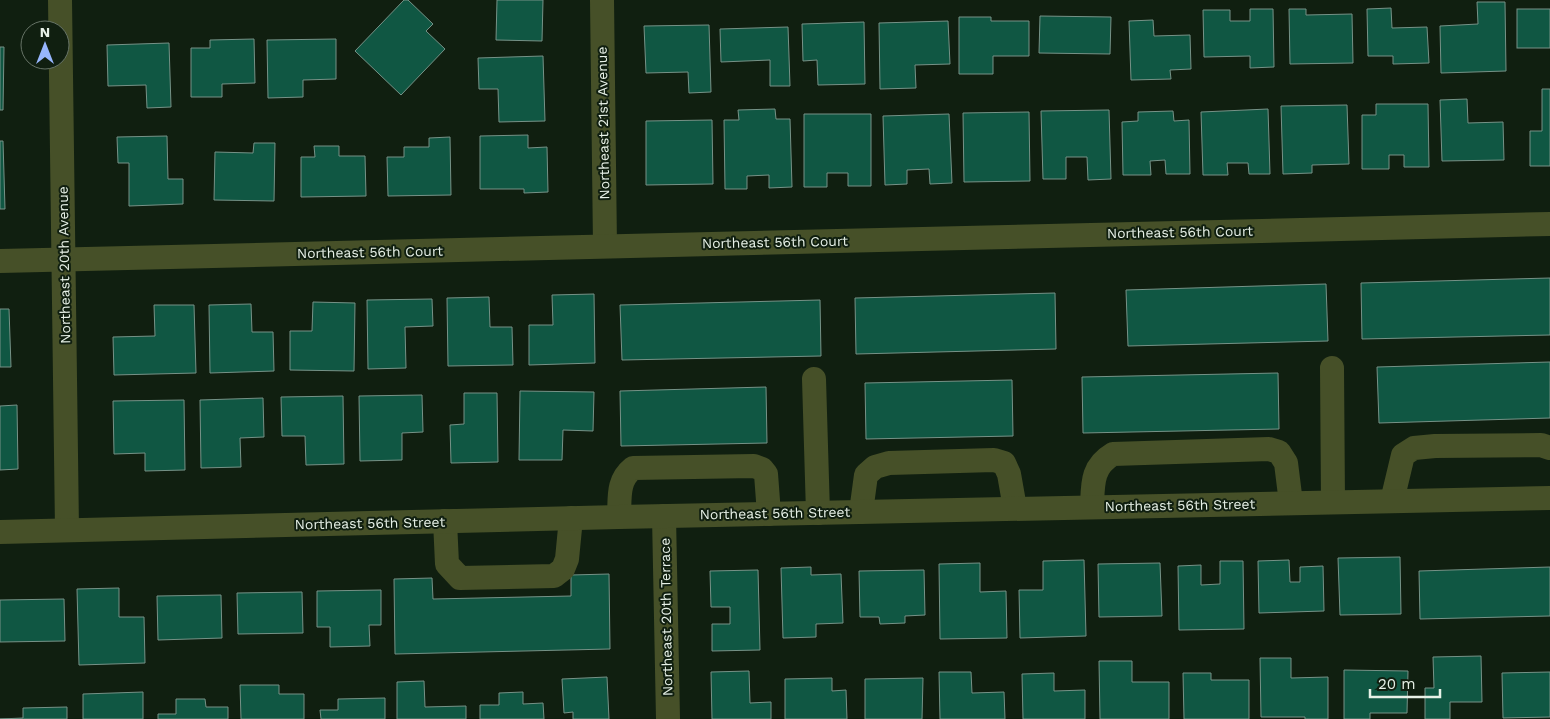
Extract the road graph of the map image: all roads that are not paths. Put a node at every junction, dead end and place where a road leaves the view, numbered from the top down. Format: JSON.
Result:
{"nodes":[{"id":1,"x":60,"y":0,"type":"edge"},
{"id":2,"x":602,"y":0,"type":"edge"},
{"id":3,"x":1550,"y":224,"type":"edge"},
{"id":4,"x":605,"y":246,"type":"junction"},
{"id":5,"x":64,"y":259,"type":"junction"},
{"id":6,"x":0,"y":261,"type":"edge"},
{"id":7,"x":1332,"y":368,"type":"dead end"},
{"id":8,"x":814,"y":379,"type":"dead end"},
{"id":9,"x":1550,"y":448,"type":"edge"},
{"id":10,"x":1550,"y":498,"type":"edge"},
{"id":11,"x":1392,"y":501,"type":"junction"},
{"id":12,"x":1333,"y":502,"type":"junction"},
{"id":13,"x":1291,"y":503,"type":"junction"},
{"id":14,"x":1092,"y":507,"type":"junction"},
{"id":15,"x":1015,"y":508,"type":"junction"},
{"id":16,"x":861,"y":512,"type":"junction"},
{"id":17,"x":818,"y":513,"type":"junction"},
{"id":18,"x":769,"y":514,"type":"junction"},
{"id":19,"x":664,"y":516,"type":"junction"},
{"id":20,"x":619,"y":517,"type":"junction"},
{"id":21,"x":571,"y":518,"type":"junction"},
{"id":22,"x":445,"y":521,"type":"junction"},
{"id":23,"x":67,"y":530,"type":"junction"},
{"id":24,"x":0,"y":532,"type":"edge"},
{"id":25,"x":668,"y":719,"type":"edge"}],
"edges":[{"from":1,"to":5,"type":"street","name":"Northeast 20th Avenue"},
{"from":2,"to":4,"type":"street","name":"Northeast 21st Avenue"},
{"from":3,"to":4,"type":"street","name":"Northeast 56th Court"},
{"from":4,"to":5,"type":"street","name":"Northeast 56th Court"},
{"from":5,"to":6,"type":"street","name":"Northeast 56th Court"},
{"from":5,"to":23,"type":"street","name":"Northeast 20th Avenue"},
{"from":7,"to":12,"type":"street"},
{"from":8,"to":17,"type":"street"},
{"from":9,"to":11,"type":"street"},
{"from":10,"to":11,"type":"street","name":"Northeast 56th Street"},
{"from":11,"to":12,"type":"street","name":"Northeast 56th Street"},
{"from":12,"to":13,"type":"street","name":"Northeast 56th Street"},
{"from":13,"to":14,"type":"street","name":"Northeast 56th Street"},
{"from":13,"to":14,"type":"street"},
{"from":14,"to":15,"type":"street","name":"Northeast 56th Street"},
{"from":15,"to":16,"type":"street","name":"Northeast 56th Street"},
{"from":15,"to":16,"type":"street"},
{"from":16,"to":17,"type":"street","name":"Northeast 56th Street"},
{"from":17,"to":18,"type":"street","name":"Northeast 56th Street"},
{"from":18,"to":19,"type":"street","name":"Northeast 56th Street"},
{"from":18,"to":20,"type":"street"},
{"from":19,"to":20,"type":"street","name":"Northeast 56th Street"},
{"from":19,"to":25,"type":"street","name":"Northeast 20th Terrace"},
{"from":20,"to":21,"type":"street","name":"Northeast 56th Street"},
{"from":21,"to":22,"type":"street","name":"Northeast 56th Street"},
{"from":21,"to":22,"type":"street"},
{"from":22,"to":23,"type":"street","name":"Northeast 56th Street"},
{"from":23,"to":24,"type":"street","name":"Northeast 56th Street"}]}
